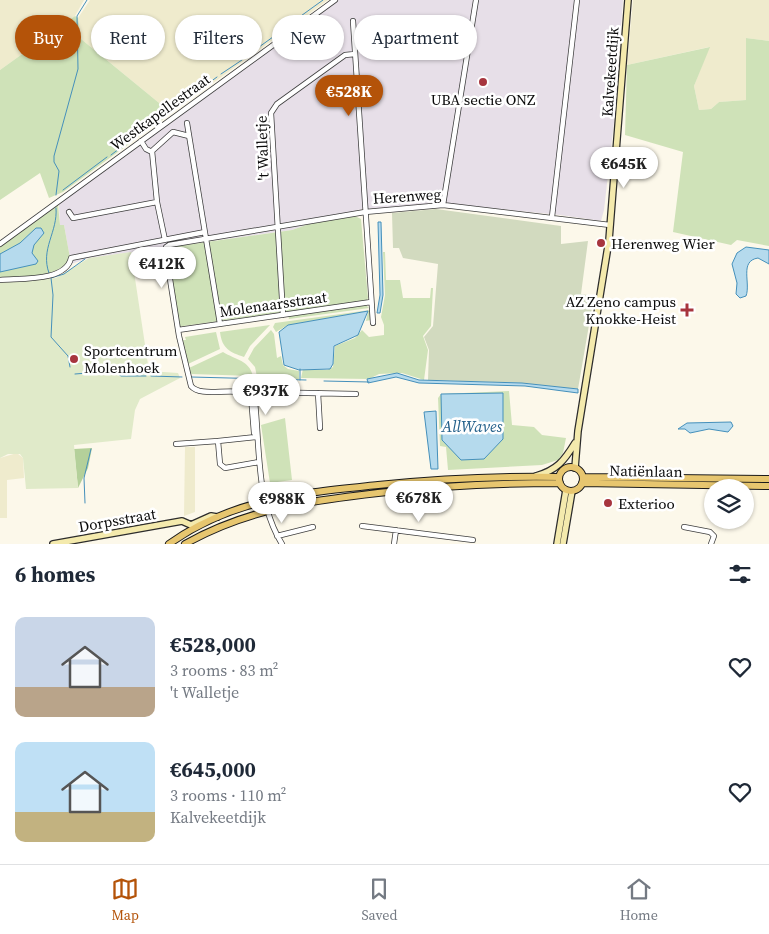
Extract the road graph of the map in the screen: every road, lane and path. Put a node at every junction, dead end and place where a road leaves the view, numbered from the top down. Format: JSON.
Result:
{"nodes":[{"id":1,"x":335,"y":0,"type":"edge"},
{"id":2,"x":476,"y":0,"type":"edge"},
{"id":3,"x":577,"y":0,"type":"edge"},
{"id":4,"x":628,"y":0,"type":"edge"},
{"id":5,"x":353,"y":21,"type":"dead end"},
{"id":6,"x":354,"y":38,"type":"edge"},
{"id":7,"x":354,"y":54,"type":"edge"},
{"id":8,"x":355,"y":60,"type":"edge"},
{"id":9,"x":187,"y":123,"type":"dead end"},
{"id":10,"x":189,"y":136,"type":"junction"},
{"id":11,"x":141,"y":141,"type":"junction"},
{"id":12,"x":152,"y":152,"type":"junction"},
{"id":13,"x":157,"y":202,"type":"junction"},
{"id":14,"x":443,"y":205,"type":"junction"},
{"id":15,"x":69,"y":212,"type":"dead end"},
{"id":16,"x":365,"y":212,"type":"junction"},
{"id":17,"x":552,"y":217,"type":"junction"},
{"id":18,"x":610,"y":225,"type":"junction"},
{"id":19,"x":278,"y":227,"type":"junction"},
{"id":20,"x":206,"y":234,"type":"junction"},
{"id":21,"x":165,"y":240,"type":"junction"},
{"id":22,"x":0,"y":244,"type":"edge"},
{"id":23,"x":0,"y":280,"type":"edge"},
{"id":24,"x":371,"y":302,"type":"junction"},
{"id":25,"x":283,"y":315,"type":"junction"},
{"id":26,"x":373,"y":323,"type":"dead end"},
{"id":27,"x":220,"y":324,"type":"junction"},
{"id":28,"x":178,"y":330,"type":"junction"},
{"id":29,"x":318,"y":393,"type":"junction"},
{"id":30,"x":356,"y":394,"type":"dead end"},
{"id":31,"x":252,"y":397,"type":"junction"},
{"id":32,"x":320,"y":428,"type":"dead end"},
{"id":33,"x":256,"y":436,"type":"junction"},
{"id":34,"x":218,"y":441,"type":"junction"},
{"id":35,"x":576,"y":442,"type":"junction"},
{"id":36,"x":176,"y":444,"type":"dead end"},
{"id":37,"x":259,"y":462,"type":"junction"},
{"id":38,"x":575,"y":468,"type":"junction"},
{"id":39,"x":535,"y":476,"type":"junction"},
{"id":40,"x":769,"y":478,"type":"edge"},
{"id":41,"x":560,"y":480,"type":"junction"},
{"id":42,"x":583,"y":480,"type":"junction"},
{"id":43,"x":769,"y":486,"type":"edge"},
{"id":44,"x":568,"y":490,"type":"junction"},
{"id":45,"x":265,"y":500,"type":"junction"},
{"id":46,"x":267,"y":510,"type":"junction"},
{"id":47,"x":217,"y":517,"type":"junction"},
{"id":48,"x":186,"y":523,"type":"junction"},
{"id":49,"x":362,"y":526,"type":"dead end"},
{"id":50,"x":313,"y":527,"type":"dead end"},
{"id":51,"x":684,"y":527,"type":"dead end"},
{"id":52,"x":396,"y":530,"type":"junction"},
{"id":53,"x":185,"y":533,"type":"junction"},
{"id":54,"x":278,"y":536,"type":"junction"},
{"id":55,"x":473,"y":540,"type":"dead end"},
{"id":56,"x":52,"y":544,"type":"edge"},
{"id":57,"x":169,"y":544,"type":"edge"},
{"id":58,"x":185,"y":544,"type":"edge"},
{"id":59,"x":282,"y":544,"type":"edge"},
{"id":60,"x":394,"y":544,"type":"edge"},
{"id":61,"x":558,"y":544,"type":"edge"},
{"id":62,"x":563,"y":544,"type":"edge"},
{"id":63,"x":712,"y":544,"type":"edge"}],
"edges":[{"from":1,"to":11,"type":"street","name":"Westkapellestraat"},
{"from":2,"to":14,"type":"street"},
{"from":3,"to":17,"type":"street"},
{"from":4,"to":18,"type":"street","name":"Kalvekeetdijk"},
{"from":5,"to":6,"type":"street"},
{"from":7,"to":19,"type":"street","name":"'t Walletje"},
{"from":8,"to":16,"type":"street"},
{"from":9,"to":10,"type":"street"},
{"from":10,"to":12,"type":"street"},
{"from":10,"to":20,"type":"street"},
{"from":11,"to":12,"type":"street"},
{"from":11,"to":22,"type":"street","name":"Westkapellestraat"},
{"from":12,"to":13,"type":"street"},
{"from":13,"to":15,"type":"street"},
{"from":13,"to":21,"type":"street"},
{"from":14,"to":16,"type":"street","name":"Herenweg"},
{"from":14,"to":17,"type":"street","name":"Herenweg"},
{"from":16,"to":19,"type":"street","name":"Herenweg"},
{"from":16,"to":24,"type":"street"},
{"from":17,"to":18,"type":"street","name":"Herenweg"},
{"from":18,"to":35,"type":"street","name":"Kalvekeetdijk"},
{"from":19,"to":20,"type":"street","name":"Herenweg"},
{"from":19,"to":25,"type":"street"},
{"from":20,"to":21,"type":"street","name":"Herenweg"},
{"from":20,"to":27,"type":"street"},
{"from":20,"to":28,"type":"street"},
{"from":21,"to":23,"type":"street","name":"Herenweg"},
{"from":24,"to":25,"type":"street","name":"Molenaarsstraat"},
{"from":24,"to":26,"type":"street"},
{"from":25,"to":27,"type":"street","name":"Molenaarsstraat"},
{"from":27,"to":28,"type":"street","name":"Molenaarsstraat"},
{"from":28,"to":31,"type":"street"},
{"from":29,"to":30,"type":"street"},
{"from":29,"to":31,"type":"street"},
{"from":29,"to":32,"type":"street"},
{"from":31,"to":33,"type":"street"},
{"from":33,"to":34,"type":"street"},
{"from":33,"to":37,"type":"street"},
{"from":34,"to":36,"type":"street"},
{"from":34,"to":37,"type":"street"},
{"from":35,"to":38,"type":"street","name":"Kalvekeetdijk"},
{"from":35,"to":39,"type":"street","name":"Kalvekeetdijk"},
{"from":37,"to":45,"type":"street"},
{"from":38,"to":41,"type":"main road"},
{"from":38,"to":42,"type":"main road"},
{"from":39,"to":41,"type":"main road"},
{"from":39,"to":45,"type":"main road"},
{"from":40,"to":42,"type":"main road","name":"Natiënlaan"},
{"from":41,"to":44,"type":"main road"},
{"from":41,"to":46,"type":"main road"},
{"from":42,"to":43,"type":"main road","name":"Natiënlaan"},
{"from":42,"to":44,"type":"main road"},
{"from":44,"to":61,"type":"street"},
{"from":44,"to":62,"type":"street"},
{"from":45,"to":46,"type":"street"},
{"from":45,"to":47,"type":"main road"},
{"from":46,"to":54,"type":"street"},
{"from":46,"to":58,"type":"main road"},
{"from":47,"to":48,"type":"street","name":"Dorpsstraat"},
{"from":47,"to":53,"type":"main road"},
{"from":48,"to":53,"type":"street"},
{"from":48,"to":56,"type":"street","name":"Dorpsstraat"},
{"from":49,"to":52,"type":"street"},
{"from":50,"to":54,"type":"street"},
{"from":51,"to":63,"type":"street"},
{"from":52,"to":55,"type":"street"},
{"from":52,"to":60,"type":"street"},
{"from":53,"to":57,"type":"main road"},
{"from":54,"to":59,"type":"street"}]}
